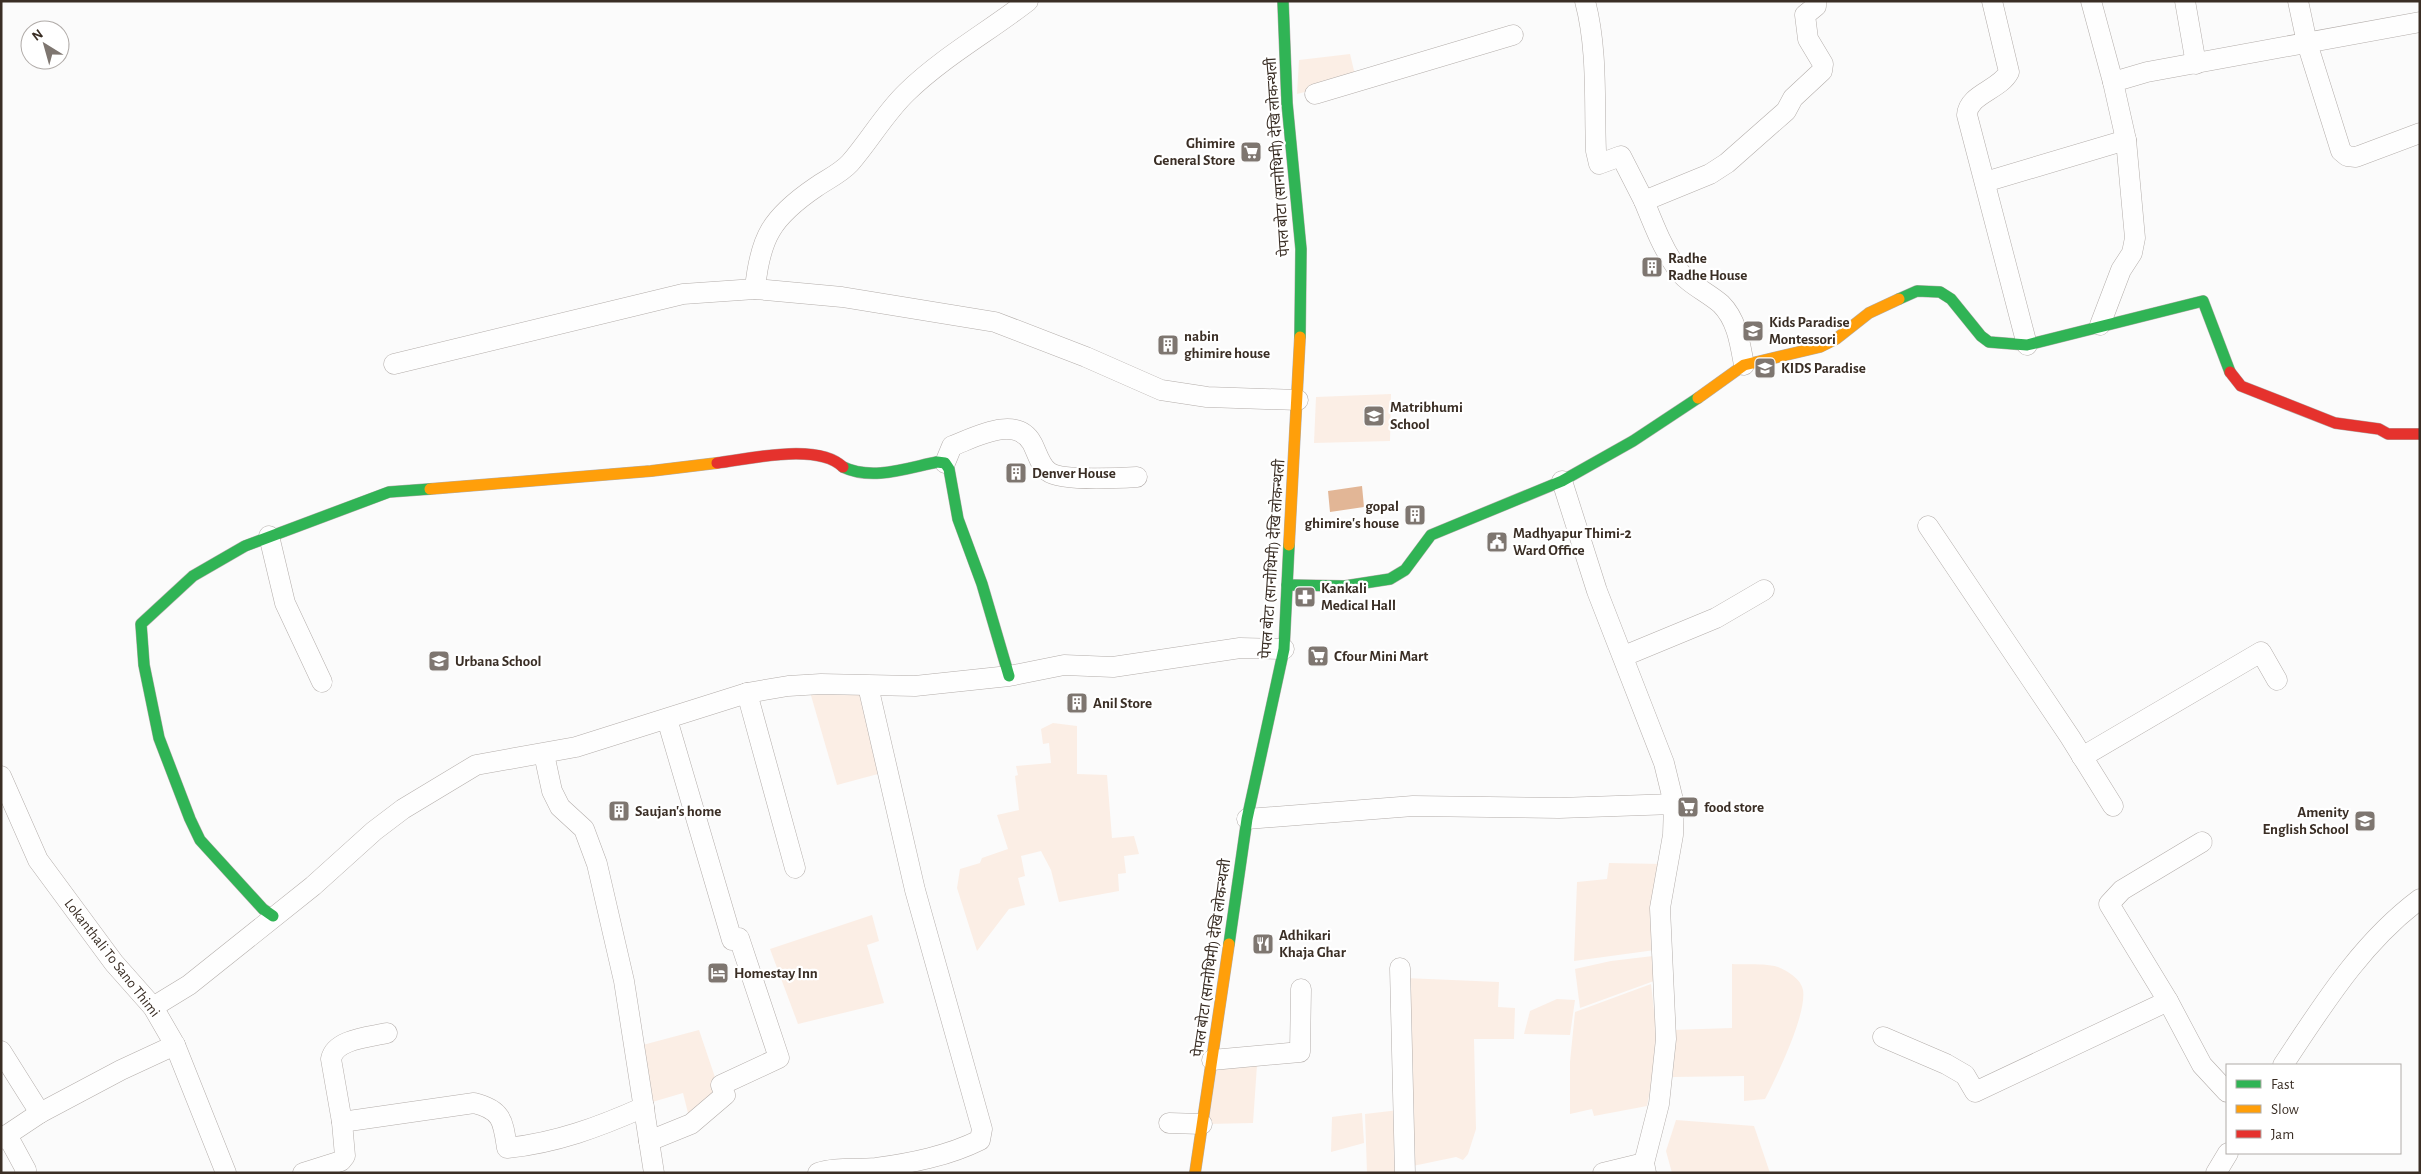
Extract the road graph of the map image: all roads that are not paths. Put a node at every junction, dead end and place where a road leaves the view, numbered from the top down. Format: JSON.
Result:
{"nodes":[{"id":1,"x":1028,"y":1,"type":"edge"},
{"id":2,"x":1283,"y":1,"type":"edge"},
{"id":3,"x":1584,"y":1,"type":"edge"},
{"id":4,"x":1816,"y":1,"type":"edge"},
{"id":5,"x":1992,"y":1,"type":"edge"},
{"id":6,"x":2091,"y":1,"type":"edge"},
{"id":7,"x":2185,"y":1,"type":"edge"},
{"id":8,"x":2298,"y":1,"type":"edge"},
{"id":9,"x":2420,"y":22,"type":"edge"},
{"id":10,"x":1512,"y":35,"type":"dead end"},
{"id":11,"x":2307,"y":43,"type":"junction"},
{"id":12,"x":2196,"y":64,"type":"junction"},
{"id":13,"x":2112,"y":82,"type":"junction"},
{"id":14,"x":1315,"y":94,"type":"dead end"},
{"id":15,"x":2420,"y":133,"type":"edge"},
{"id":16,"x":2126,"y":140,"type":"junction"},
{"id":17,"x":1985,"y":182,"type":"junction"},
{"id":18,"x":1644,"y":200,"type":"junction"},
{"id":19,"x":755,"y":289,"type":"junction"},
{"id":20,"x":2100,"y":325,"type":"junction"},
{"id":21,"x":2027,"y":345,"type":"junction"},
{"id":22,"x":394,"y":364,"type":"dead end"},
{"id":23,"x":1744,"y":365,"type":"junction"},
{"id":24,"x":1298,"y":400,"type":"junction"},
{"id":25,"x":2420,"y":434,"type":"edge"},
{"id":26,"x":945,"y":463,"type":"junction"},
{"id":27,"x":1136,"y":477,"type":"dead end"},
{"id":28,"x":1562,"y":481,"type":"junction"},
{"id":29,"x":1928,"y":526,"type":"dead end"},
{"id":30,"x":269,"y":536,"type":"junction"},
{"id":31,"x":1287,"y":585,"type":"junction"},
{"id":32,"x":1764,"y":590,"type":"dead end"},
{"id":33,"x":1284,"y":649,"type":"junction"},
{"id":34,"x":1624,"y":656,"type":"junction"},
{"id":35,"x":1009,"y":676,"type":"junction"},
{"id":36,"x":2277,"y":680,"type":"dead end"},
{"id":37,"x":322,"y":682,"type":"dead end"},
{"id":38,"x":868,"y":686,"type":"junction"},
{"id":39,"x":747,"y":693,"type":"junction"},
{"id":40,"x":667,"y":719,"type":"junction"},
{"id":41,"x":544,"y":754,"type":"junction"},
{"id":42,"x":2082,"y":757,"type":"junction"},
{"id":43,"x":1,"y":776,"type":"edge"},
{"id":44,"x":1674,"y":804,"type":"junction"},
{"id":45,"x":2113,"y":806,"type":"dead end"},
{"id":46,"x":1247,"y":819,"type":"junction"},
{"id":47,"x":2202,"y":842,"type":"dead end"},
{"id":48,"x":795,"y":868,"type":"dead end"},
{"id":49,"x":2420,"y":899,"type":"edge"},
{"id":50,"x":273,"y":916,"type":"junction"},
{"id":51,"x":1400,"y":968,"type":"dead end"},
{"id":52,"x":1301,"y":989,"type":"dead end"},
{"id":53,"x":2168,"y":1001,"type":"junction"},
{"id":54,"x":153,"y":1007,"type":"junction"},
{"id":55,"x":387,"y":1033,"type":"dead end"},
{"id":56,"x":1883,"y":1037,"type":"dead end"},
{"id":57,"x":174,"y":1045,"type":"junction"},
{"id":58,"x":1,"y":1051,"type":"edge"},
{"id":59,"x":1212,"y":1060,"type":"junction"},
{"id":60,"x":2284,"y":1064,"type":"edge"},
{"id":61,"x":2226,"y":1091,"type":"edge"},
{"id":62,"x":644,"y":1107,"type":"junction"},
{"id":63,"x":40,"y":1113,"type":"junction"},
{"id":64,"x":342,"y":1122,"type":"junction"},
{"id":65,"x":1170,"y":1122,"type":"dead end"},
{"id":66,"x":1202,"y":1124,"type":"junction"},
{"id":67,"x":4,"y":1137,"type":"edge"},
{"id":68,"x":649,"y":1141,"type":"junction"},
{"id":69,"x":2227,"y":1154,"type":"edge"},
{"id":70,"x":935,"y":1165,"type":"edge"},
{"id":71,"x":334,"y":1168,"type":"edge"},
{"id":72,"x":1645,"y":1168,"type":"edge"},
{"id":73,"x":25,"y":1173,"type":"edge"},
{"id":74,"x":226,"y":1173,"type":"edge"},
{"id":75,"x":303,"y":1173,"type":"edge"},
{"id":76,"x":654,"y":1173,"type":"edge"},
{"id":77,"x":818,"y":1173,"type":"edge"},
{"id":78,"x":1195,"y":1173,"type":"edge"},
{"id":79,"x":1405,"y":1173,"type":"edge"},
{"id":80,"x":1603,"y":1173,"type":"edge"},
{"id":81,"x":2216,"y":1173,"type":"edge"}],
"edges":[{"from":1,"to":19,"type":"street"},
{"from":2,"to":24,"type":"street","name":"पेपल बोटा (सानोथिमी) देखि लोकन्थली"},
{"from":3,"to":18,"type":"street"},
{"from":4,"to":18,"type":"street"},
{"from":5,"to":17,"type":"street"},
{"from":6,"to":13,"type":"street"},
{"from":7,"to":12,"type":"street"},
{"from":8,"to":11,"type":"street"},
{"from":9,"to":11,"type":"street"},
{"from":10,"to":14,"type":"street"},
{"from":11,"to":12,"type":"street"},
{"from":11,"to":15,"type":"street"},
{"from":12,"to":13,"type":"street"},
{"from":13,"to":16,"type":"street"},
{"from":16,"to":17,"type":"street"},
{"from":16,"to":20,"type":"street"},
{"from":17,"to":21,"type":"street"},
{"from":18,"to":23,"type":"street"},
{"from":19,"to":22,"type":"street"},
{"from":19,"to":24,"type":"street"},
{"from":20,"to":21,"type":"street"},
{"from":20,"to":25,"type":"street"},
{"from":21,"to":23,"type":"street"},
{"from":23,"to":28,"type":"street"},
{"from":24,"to":31,"type":"street","name":"पेपल बोटा (सानोथिमी) देखि लोकन्थली"},
{"from":26,"to":27,"type":"street"},
{"from":26,"to":30,"type":"street"},
{"from":26,"to":35,"type":"street"},
{"from":28,"to":31,"type":"street"},
{"from":28,"to":34,"type":"street"},
{"from":29,"to":42,"type":"street"},
{"from":30,"to":37,"type":"street"},
{"from":30,"to":50,"type":"street"},
{"from":31,"to":33,"type":"street","name":"पेपल बोटा (सानोथिमी) देखि लोकन्थली"},
{"from":32,"to":34,"type":"street"},
{"from":33,"to":35,"type":"street"},
{"from":33,"to":46,"type":"street","name":"पेपल बोटा (सानोथिमी) देखि लोकन्थली"},
{"from":34,"to":44,"type":"street"},
{"from":35,"to":38,"type":"street"},
{"from":36,"to":42,"type":"street"},
{"from":38,"to":39,"type":"street"},
{"from":38,"to":70,"type":"street"},
{"from":39,"to":40,"type":"street"},
{"from":39,"to":48,"type":"street"},
{"from":40,"to":41,"type":"street"},
{"from":40,"to":68,"type":"street"},
{"from":41,"to":50,"type":"street"},
{"from":41,"to":62,"type":"street"},
{"from":42,"to":45,"type":"street"},
{"from":43,"to":54,"type":"street","name":"Lokanthali To Sano Thimi"},
{"from":44,"to":46,"type":"street"},
{"from":44,"to":72,"type":"street"},
{"from":46,"to":59,"type":"street","name":"पेपल बोटा (सानोथिमी) देखि लोकन्थली"},
{"from":47,"to":53,"type":"street"},
{"from":49,"to":60,"type":"street"},
{"from":50,"to":54,"type":"street"},
{"from":51,"to":79,"type":"street"},
{"from":52,"to":59,"type":"street"},
{"from":53,"to":56,"type":"street"},
{"from":53,"to":61,"type":"street"},
{"from":54,"to":57,"type":"street","name":"Lokanthali To Sano Thimi"},
{"from":55,"to":64,"type":"street"},
{"from":57,"to":63,"type":"street"},
{"from":57,"to":74,"type":"street","name":"Lokanthali To Sano Thimi"},
{"from":58,"to":63,"type":"street"},
{"from":59,"to":66,"type":"street","name":"पेपल बोटा (सानोथिमी) देखि लोकन्थली"},
{"from":62,"to":64,"type":"street"},
{"from":62,"to":68,"type":"street"},
{"from":63,"to":67,"type":"street"},
{"from":64,"to":71,"type":"street"},
{"from":65,"to":66,"type":"street"},
{"from":66,"to":78,"type":"street","name":"पेपल बोटा (सानोथिमी) देखि लोकन्थली"},
{"from":67,"to":73,"type":"street"},
{"from":68,"to":76,"type":"street"},
{"from":69,"to":81,"type":"street"},
{"from":70,"to":77,"type":"street"},
{"from":71,"to":75,"type":"street"},
{"from":72,"to":80,"type":"street"}]}
